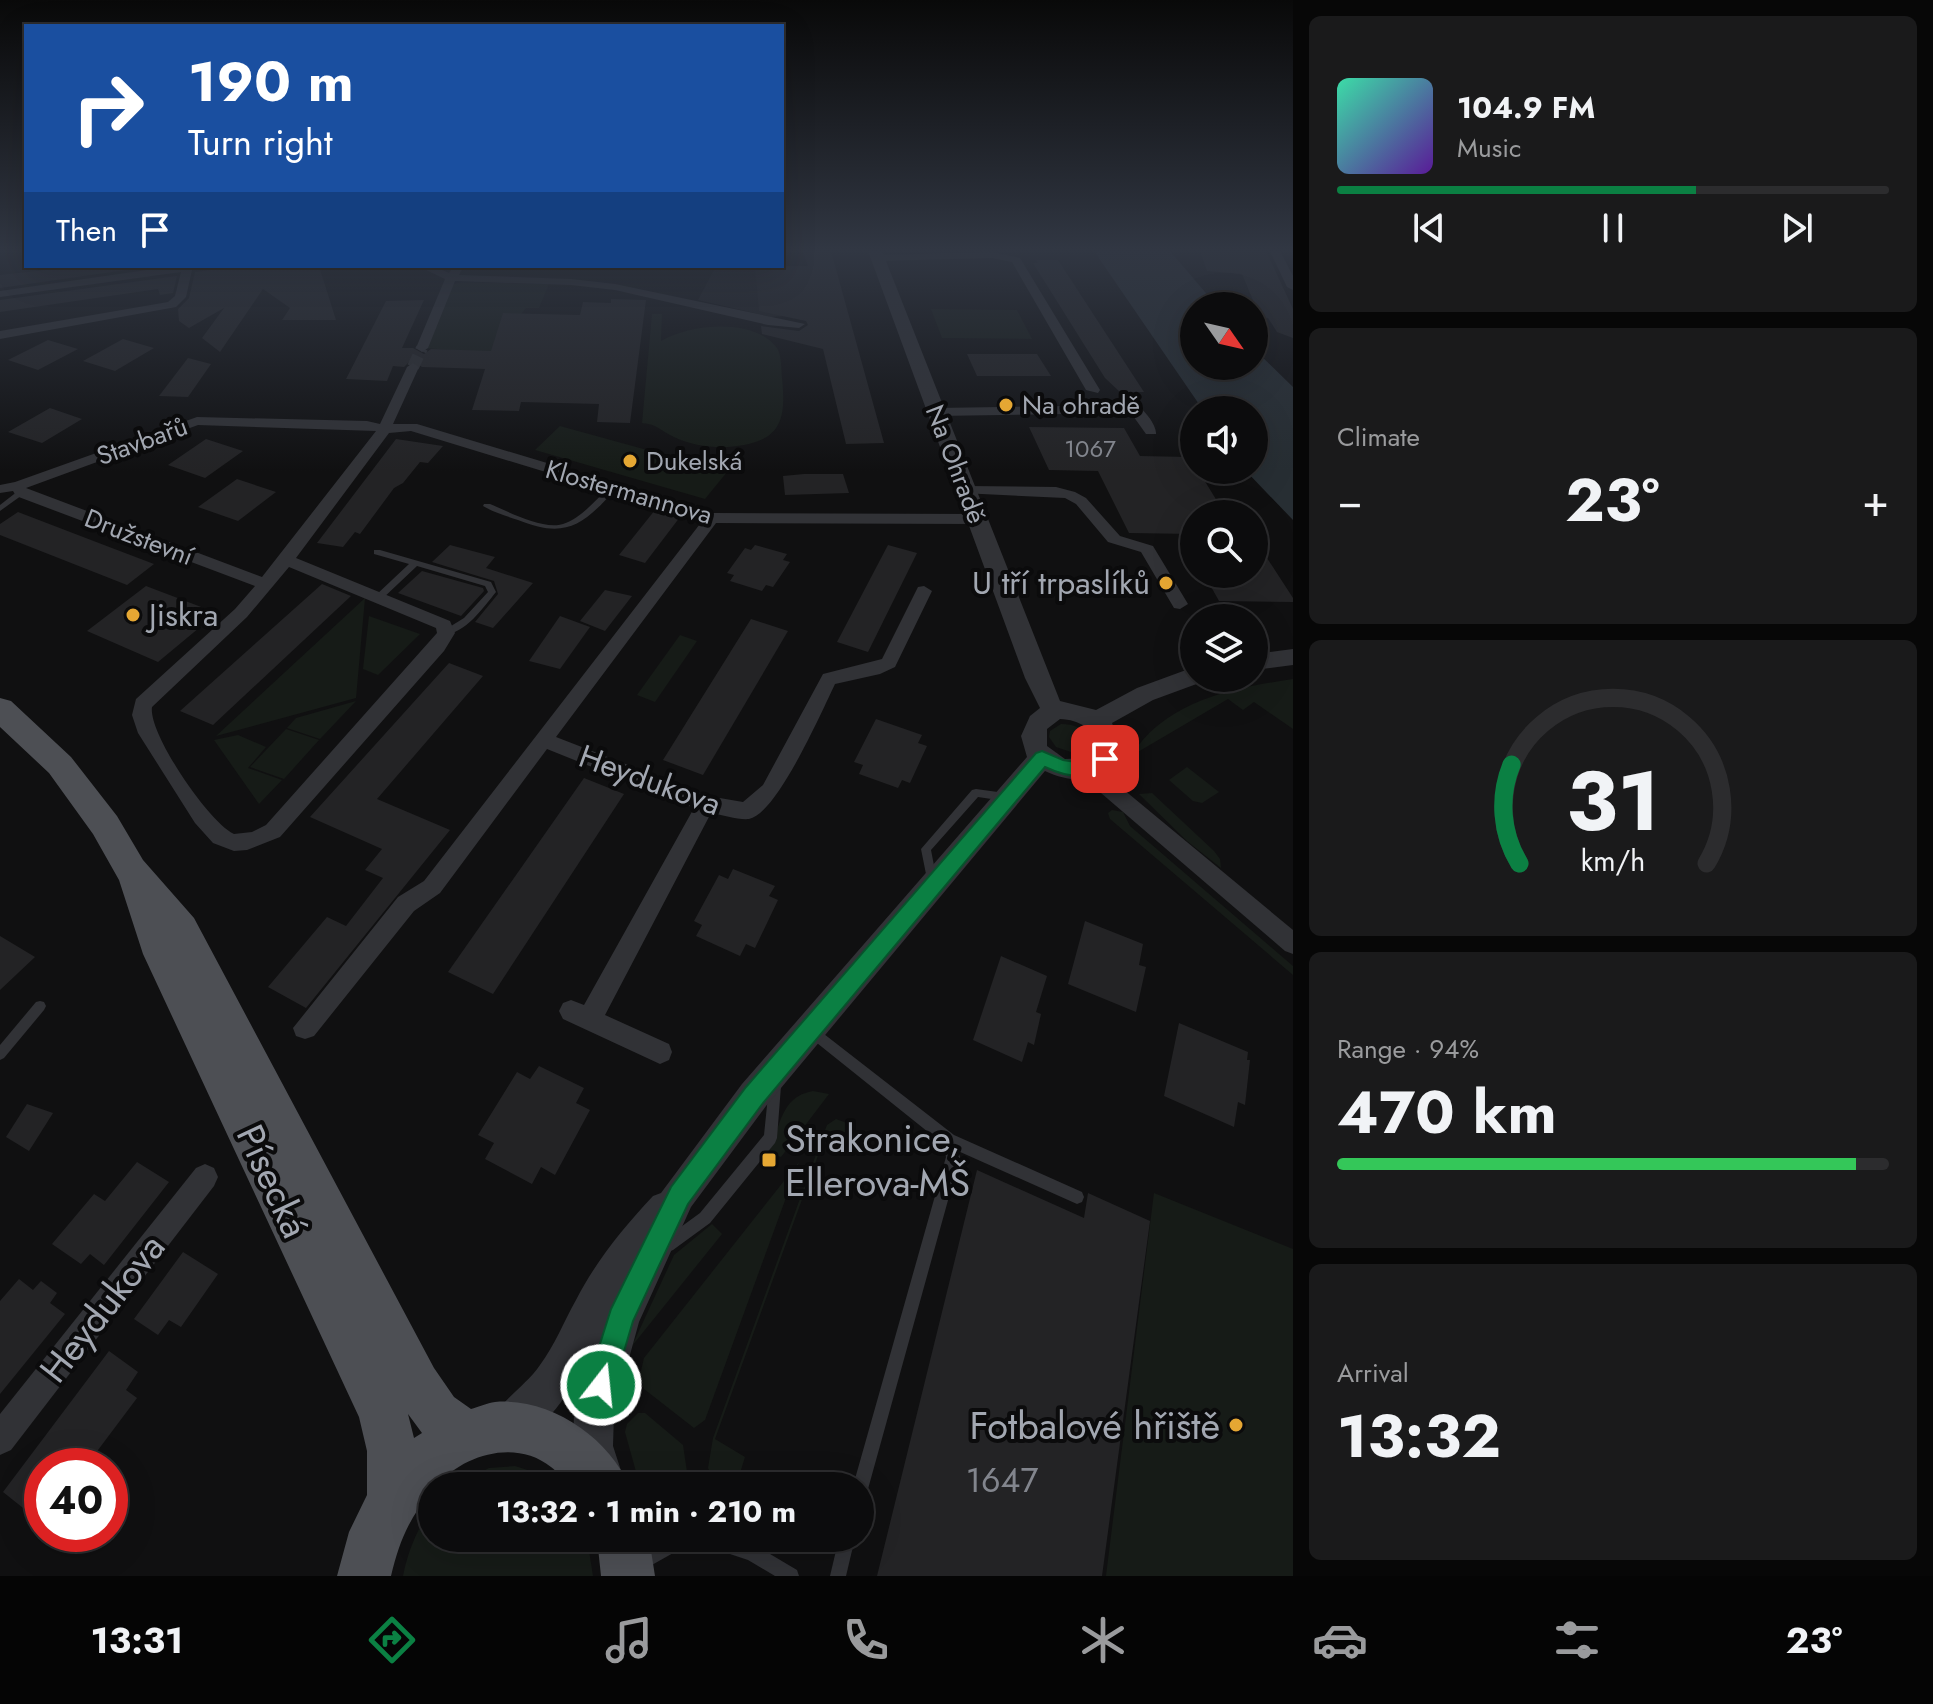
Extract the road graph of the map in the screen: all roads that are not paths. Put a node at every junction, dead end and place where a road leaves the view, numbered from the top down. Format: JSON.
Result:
{"nodes":[{"id":1,"x":60,"y":325,"type":"edge"},
{"id":2,"x":429,"y":325,"type":"edge"},
{"id":3,"x":903,"y":325,"type":"edge"},
{"id":4,"x":1054,"y":325,"type":"edge"},
{"id":5,"x":0,"y":335,"type":"edge"},
{"id":6,"x":422,"y":348,"type":"tunnel mouth"},
{"id":7,"x":413,"y":367,"type":"tunnel mouth"},
{"id":8,"x":1093,"y":390,"type":"dead end"},
{"id":9,"x":936,"y":412,"type":"junction"},
{"id":10,"x":383,"y":429,"type":"junction"},
{"id":11,"x":1151,"y":431,"type":"dead end"},
{"id":12,"x":0,"y":489,"type":"edge"},
{"id":13,"x":19,"y":489,"type":"junction"},
{"id":14,"x":611,"y":490,"type":"junction"},
{"id":15,"x":966,"y":490,"type":"junction"},
{"id":16,"x":487,"y":506,"type":"dead end"},
{"id":17,"x":0,"y":509,"type":"edge"},
{"id":18,"x":712,"y":518,"type":"junction"},
{"id":19,"x":977,"y":519,"type":"junction"},
{"id":20,"x":377,"y":552,"type":"dead end"},
{"id":21,"x":286,"y":560,"type":"junction"},
{"id":22,"x":415,"y":563,"type":"junction"},
{"id":23,"x":265,"y":584,"type":"junction"},
{"id":24,"x":924,"y":591,"type":"dead end"},
{"id":25,"x":378,"y":598,"type":"junction"},
{"id":26,"x":1180,"y":604,"type":"dead end"},
{"id":27,"x":446,"y":633,"type":"junction"},
{"id":28,"x":1293,"y":657,"type":"edge"},
{"id":29,"x":1268,"y":660,"type":"edge"},
{"id":30,"x":1180,"y":681,"type":"edge"},
{"id":31,"x":1053,"y":711,"type":"junction"},
{"id":32,"x":6,"y":716,"type":"edge"},
{"id":33,"x":1096,"y":721,"type":"junction"},
{"id":34,"x":543,"y":740,"type":"junction"},
{"id":35,"x":1042,"y":757,"type":"junction"},
{"id":36,"x":1087,"y":770,"type":"junction"},
{"id":37,"x":706,"y":804,"type":"junction"},
{"id":38,"x":131,"y":870,"type":"junction"},
{"id":39,"x":1293,"y":944,"type":"edge"},
{"id":40,"x":40,"y":1006,"type":"dead end"},
{"id":41,"x":305,"y":1028,"type":"dead end"},
{"id":42,"x":810,"y":1030,"type":"junction"},
{"id":43,"x":660,"y":1052,"type":"dead end"},
{"id":44,"x":0,"y":1054,"type":"edge"},
{"id":45,"x":777,"y":1069,"type":"junction"},
{"id":46,"x":949,"y":1140,"type":"junction"},
{"id":47,"x":205,"y":1177,"type":"dead end"},
{"id":48,"x":679,"y":1195,"type":"junction"},
{"id":49,"x":1077,"y":1197,"type":"dead end"},
{"id":50,"x":651,"y":1258,"type":"junction"},
{"id":51,"x":486,"y":1430,"type":"junction"},
{"id":52,"x":0,"y":1439,"type":"edge"},
{"id":53,"x":594,"y":1472,"type":"edge"},
{"id":54,"x":600,"y":1472,"type":"edge"},
{"id":55,"x":865,"y":1472,"type":"edge"},
{"id":56,"x":393,"y":1498,"type":"junction"},
{"id":57,"x":650,"y":1552,"type":"edge"},
{"id":58,"x":749,"y":1552,"type":"edge"},
{"id":59,"x":844,"y":1552,"type":"edge"},
{"id":60,"x":626,"y":1562,"type":"edge"},
{"id":61,"x":363,"y":1573,"type":"edge"},
{"id":62,"x":791,"y":1576,"type":"edge"},
{"id":63,"x":838,"y":1576,"type":"edge"}],
"edges":[{"from":1,"to":5,"type":"street"},
{"from":2,"to":6,"type":"street"},
{"from":3,"to":9,"type":"street","name":"Na Ohradě"},
{"from":4,"to":8,"type":"street"},
{"from":7,"to":10,"type":"street"},
{"from":9,"to":11,"type":"street"},
{"from":9,"to":15,"type":"street","name":"Na Ohradě"},
{"from":10,"to":13,"type":"street","name":"Stavbařů"},
{"from":10,"to":14,"type":"street","name":"Klostermannova"},
{"from":10,"to":21,"type":"street"},
{"from":12,"to":13,"type":"street","name":"Stavbařů"},
{"from":13,"to":17,"type":"lane"},
{"from":13,"to":23,"type":"street","name":"Družstevní"},
{"from":14,"to":16,"type":"lane"},
{"from":14,"to":18,"type":"street","name":"Klostermannova"},
{"from":15,"to":19,"type":"street","name":"Na Ohradě"},
{"from":15,"to":26,"type":"street"},
{"from":18,"to":19,"type":"street","name":"Klostermannova"},
{"from":18,"to":34,"type":"street","name":"Heydukova"},
{"from":19,"to":31,"type":"street","name":"Na Ohradě"},
{"from":20,"to":22,"type":"lane"},
{"from":21,"to":23,"type":"street"},
{"from":21,"to":25,"type":"street"},
{"from":22,"to":25,"type":"lane"},
{"from":22,"to":27,"type":"lane"},
{"from":23,"to":27,"type":"street"},
{"from":24,"to":37,"type":"street","name":"Heydukova"},
{"from":25,"to":27,"type":"street"},
{"from":28,"to":29,"type":"street"},
{"from":30,"to":33,"type":"street"},
{"from":31,"to":33,"type":"street"},
{"from":31,"to":35,"type":"street"},
{"from":32,"to":38,"type":"main road","name":"Písecká"},
{"from":33,"to":36,"type":"street"},
{"from":34,"to":37,"type":"street","name":"Heydukova"},
{"from":34,"to":41,"type":"street","name":"Heydukova"},
{"from":35,"to":36,"type":"street"},
{"from":35,"to":42,"type":"street"},
{"from":36,"to":39,"type":"street"},
{"from":37,"to":43,"type":"street"},
{"from":38,"to":51,"type":"main road","name":"Písecká"},
{"from":38,"to":56,"type":"main road","name":"Písecká"},
{"from":40,"to":44,"type":"lane"},
{"from":42,"to":45,"type":"street"},
{"from":42,"to":46,"type":"lane"},
{"from":45,"to":48,"type":"street"},
{"from":45,"to":50,"type":"lane"},
{"from":46,"to":49,"type":"lane"},
{"from":46,"to":55,"type":"lane"},
{"from":47,"to":52,"type":"street","name":"Heydukova"},
{"from":48,"to":50,"type":"street"},
{"from":48,"to":51,"type":"street"},
{"from":50,"to":54,"type":"street"},
{"from":51,"to":53,"type":"main road"},
{"from":51,"to":56,"type":"main road"},
{"from":56,"to":61,"type":"main road"},
{"from":57,"to":60,"type":"lane"},
{"from":58,"to":62,"type":"lane"},
{"from":59,"to":63,"type":"lane"}]}
